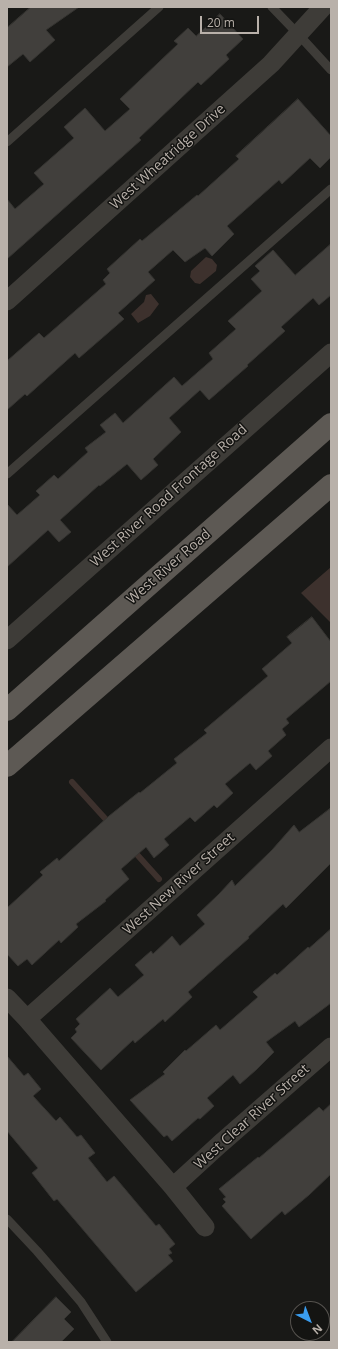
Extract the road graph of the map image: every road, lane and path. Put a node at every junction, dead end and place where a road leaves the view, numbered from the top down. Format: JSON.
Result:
{"nodes":[{"id":1,"x":159,"y":7,"type":"edge"},
{"id":2,"x":272,"y":7,"type":"edge"},
{"id":3,"x":322,"y":7,"type":"edge"},
{"id":4,"x":298,"y":34,"type":"junction"},
{"id":5,"x":331,"y":70,"type":"edge"},
{"id":6,"x":7,"y":142,"type":"edge"},
{"id":7,"x":331,"y":189,"type":"edge"},
{"id":8,"x":7,"y":301,"type":"edge"},
{"id":9,"x":331,"y":353,"type":"edge"},
{"id":10,"x":331,"y":424,"type":"edge"},
{"id":11,"x":7,"y":474,"type":"edge"},
{"id":12,"x":331,"y":485,"type":"edge"},
{"id":13,"x":7,"y":640,"type":"edge"},
{"id":14,"x":7,"y":710,"type":"edge"},
{"id":15,"x":331,"y":748,"type":"edge"},
{"id":16,"x":7,"y":766,"type":"edge"},
{"id":17,"x":7,"y":998,"type":"edge"},
{"id":18,"x":27,"y":1019,"type":"junction"},
{"id":19,"x":331,"y":1046,"type":"edge"},
{"id":20,"x":173,"y":1187,"type":"junction"},
{"id":21,"x":7,"y":1219,"type":"edge"},
{"id":22,"x":205,"y":1227,"type":"dead end"},
{"id":23,"x":107,"y":1342,"type":"edge"}],
"edges":[{"from":1,"to":6,"type":"lane"},
{"from":2,"to":4,"type":"lane"},
{"from":3,"to":4,"type":"street","name":"West Wheatridge Drive"},
{"from":4,"to":5,"type":"lane"},
{"from":4,"to":8,"type":"street","name":"West Wheatridge Drive"},
{"from":7,"to":11,"type":"lane"},
{"from":9,"to":13,"type":"street","name":"West River Road Frontage Road"},
{"from":10,"to":14,"type":"main road","name":"West River Road"},
{"from":12,"to":16,"type":"main road"},
{"from":15,"to":18,"type":"street","name":"West New River Street"},
{"from":17,"to":18,"type":"street"},
{"from":18,"to":20,"type":"street"},
{"from":19,"to":20,"type":"street","name":"West Clear River Street"},
{"from":20,"to":22,"type":"street"},
{"from":21,"to":23,"type":"lane"}]}
